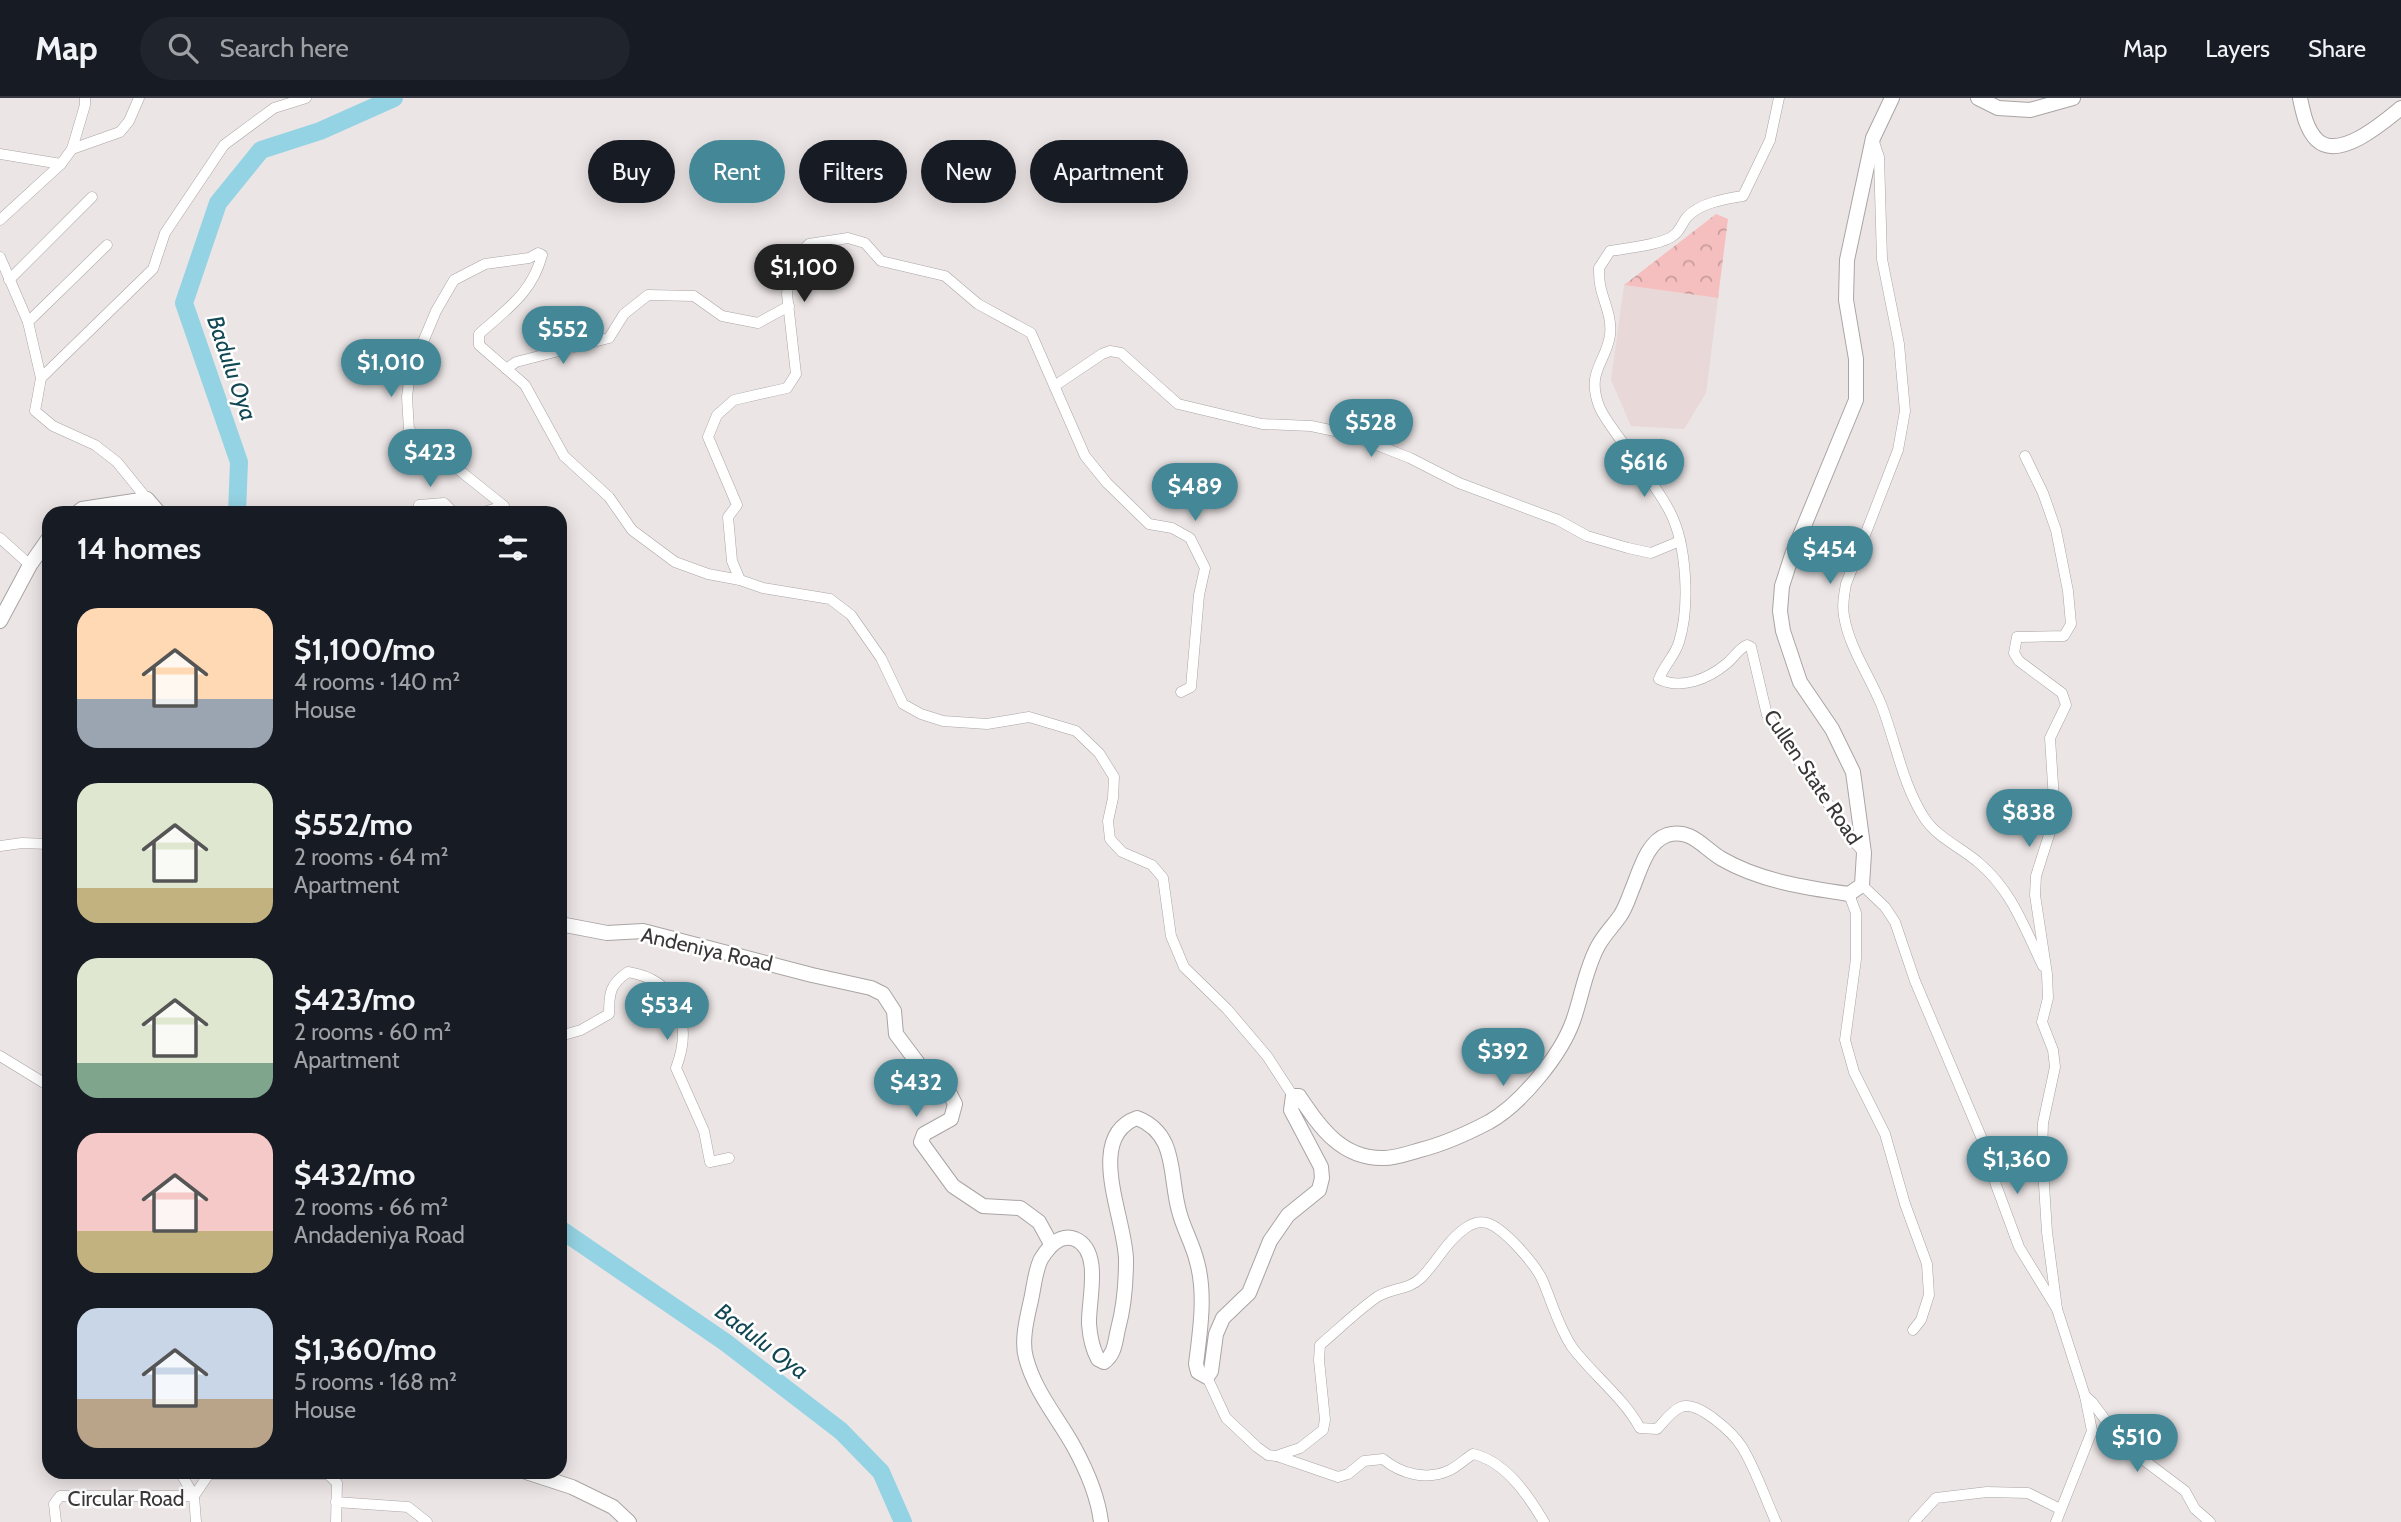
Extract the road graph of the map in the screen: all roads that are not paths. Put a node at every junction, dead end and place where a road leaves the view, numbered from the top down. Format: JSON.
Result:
{"nodes":[{"id":1,"x":85,"y":98,"type":"edge"},
{"id":2,"x":139,"y":98,"type":"edge"},
{"id":3,"x":306,"y":98,"type":"edge"},
{"id":4,"x":1779,"y":98,"type":"edge"},
{"id":5,"x":1892,"y":98,"type":"edge"},
{"id":6,"x":1978,"y":98,"type":"edge"},
{"id":7,"x":2073,"y":98,"type":"edge"},
{"id":8,"x":2301,"y":98,"type":"edge"},
{"id":9,"x":2401,"y":108,"type":"edge"},
{"id":10,"x":1873,"y":138,"type":"junction"},
{"id":11,"x":72,"y":149,"type":"junction"},
{"id":12,"x":0,"y":154,"type":"edge"},
{"id":13,"x":61,"y":164,"type":"junction"},
{"id":14,"x":92,"y":197,"type":"dead end"},
{"id":15,"x":0,"y":220,"type":"edge"},
{"id":16,"x":107,"y":245,"type":"dead end"},
{"id":17,"x":0,"y":257,"type":"edge"},
{"id":18,"x":9,"y":280,"type":"junction"},
{"id":19,"x":789,"y":306,"type":"junction"},
{"id":20,"x":28,"y":322,"type":"junction"},
{"id":21,"x":506,"y":369,"type":"junction"},
{"id":22,"x":41,"y":378,"type":"junction"},
{"id":23,"x":1056,"y":385,"type":"junction"},
{"id":24,"x":2025,"y":456,"type":"dead end"},
{"id":25,"x":147,"y":499,"type":"junction"},
{"id":26,"x":102,"y":506,"type":"edge"},
{"id":27,"x":155,"y":506,"type":"edge"},
{"id":28,"x":419,"y":506,"type":"edge"},
{"id":29,"x":447,"y":506,"type":"edge"},
{"id":30,"x":504,"y":506,"type":"edge"},
{"id":31,"x":0,"y":538,"type":"edge"},
{"id":32,"x":1680,"y":541,"type":"junction"},
{"id":33,"x":42,"y":548,"type":"edge"},
{"id":34,"x":30,"y":565,"type":"junction"},
{"id":35,"x":740,"y":580,"type":"junction"},
{"id":36,"x":0,"y":621,"type":"edge"},
{"id":37,"x":1181,"y":692,"type":"dead end"},
{"id":38,"x":42,"y":844,"type":"edge"},
{"id":39,"x":0,"y":846,"type":"edge"},
{"id":40,"x":1864,"y":853,"type":"junction"},
{"id":41,"x":1862,"y":885,"type":"junction"},
{"id":42,"x":1849,"y":894,"type":"junction"},
{"id":43,"x":567,"y":925,"type":"edge"},
{"id":44,"x":2047,"y":974,"type":"junction"},
{"id":45,"x":567,"y":1034,"type":"edge"},
{"id":46,"x":0,"y":1056,"type":"edge"},
{"id":47,"x":42,"y":1082,"type":"edge"},
{"id":48,"x":1293,"y":1096,"type":"junction"},
{"id":49,"x":729,"y":1158,"type":"dead end"},
{"id":50,"x":1051,"y":1244,"type":"junction"},
{"id":51,"x":2057,"y":1309,"type":"junction"},
{"id":52,"x":1913,"y":1330,"type":"dead end"},
{"id":53,"x":1207,"y":1377,"type":"junction"},
{"id":54,"x":2085,"y":1396,"type":"junction"},
{"id":55,"x":1276,"y":1456,"type":"junction"},
{"id":56,"x":184,"y":1479,"type":"edge"},
{"id":57,"x":206,"y":1479,"type":"edge"},
{"id":58,"x":333,"y":1479,"type":"edge"},
{"id":59,"x":546,"y":1479,"type":"edge"},
{"id":60,"x":194,"y":1496,"type":"junction"},
{"id":61,"x":336,"y":1503,"type":"junction"},
{"id":62,"x":2060,"y":1509,"type":"junction"},
{"id":63,"x":56,"y":1522,"type":"edge"},
{"id":64,"x":196,"y":1522,"type":"edge"},
{"id":65,"x":336,"y":1522,"type":"edge"},
{"id":66,"x":427,"y":1522,"type":"edge"},
{"id":67,"x":629,"y":1522,"type":"edge"},
{"id":68,"x":1101,"y":1522,"type":"edge"},
{"id":69,"x":1544,"y":1522,"type":"edge"},
{"id":70,"x":1776,"y":1522,"type":"edge"},
{"id":71,"x":1914,"y":1522,"type":"edge"},
{"id":72,"x":2056,"y":1522,"type":"edge"},
{"id":73,"x":2210,"y":1522,"type":"edge"}],
"edges":[{"from":1,"to":11,"type":"street"},
{"from":2,"to":11,"type":"street"},
{"from":3,"to":22,"type":"street"},
{"from":4,"to":32,"type":"street","name":"Cullen State Road"},
{"from":5,"to":10,"type":"street"},
{"from":6,"to":7,"type":"street"},
{"from":8,"to":9,"type":"street"},
{"from":10,"to":40,"type":"street"},
{"from":10,"to":44,"type":"street"},
{"from":11,"to":13,"type":"street"},
{"from":12,"to":13,"type":"street"},
{"from":13,"to":15,"type":"street"},
{"from":14,"to":18,"type":"street"},
{"from":16,"to":20,"type":"street"},
{"from":17,"to":18,"type":"street"},
{"from":18,"to":20,"type":"street"},
{"from":19,"to":21,"type":"street"},
{"from":19,"to":23,"type":"street"},
{"from":19,"to":35,"type":"street"},
{"from":20,"to":22,"type":"street"},
{"from":21,"to":30,"type":"street"},
{"from":21,"to":35,"type":"street"},
{"from":22,"to":25,"type":"street"},
{"from":23,"to":32,"type":"street"},
{"from":23,"to":37,"type":"street"},
{"from":24,"to":44,"type":"street"},
{"from":25,"to":26,"type":"street"},
{"from":25,"to":27,"type":"street"},
{"from":28,"to":29,"type":"street"},
{"from":31,"to":34,"type":"street"},
{"from":32,"to":40,"type":"street","name":"Cullen State Road"},
{"from":33,"to":34,"type":"street"},
{"from":34,"to":36,"type":"street"},
{"from":35,"to":48,"type":"street"},
{"from":38,"to":39,"type":"street"},
{"from":40,"to":41,"type":"street"},
{"from":41,"to":42,"type":"street"},
{"from":41,"to":51,"type":"street"},
{"from":42,"to":48,"type":"street"},
{"from":42,"to":52,"type":"street"},
{"from":43,"to":50,"type":"street","name":"Andeniya Road"},
{"from":44,"to":51,"type":"street"},
{"from":45,"to":49,"type":"street"},
{"from":46,"to":47,"type":"street"},
{"from":48,"to":53,"type":"street"},
{"from":50,"to":53,"type":"street"},
{"from":50,"to":68,"type":"street"},
{"from":51,"to":54,"type":"street"},
{"from":53,"to":55,"type":"street"},
{"from":54,"to":62,"type":"street"},
{"from":54,"to":73,"type":"street"},
{"from":55,"to":69,"type":"street"},
{"from":55,"to":70,"type":"street"},
{"from":56,"to":60,"type":"street"},
{"from":57,"to":60,"type":"street"},
{"from":58,"to":61,"type":"street"},
{"from":59,"to":67,"type":"street"},
{"from":60,"to":63,"type":"street","name":"Circular Road"},
{"from":60,"to":64,"type":"street","name":"Circular Road"},
{"from":61,"to":65,"type":"street"},
{"from":61,"to":66,"type":"street"},
{"from":62,"to":71,"type":"street"},
{"from":62,"to":72,"type":"street"}]}
